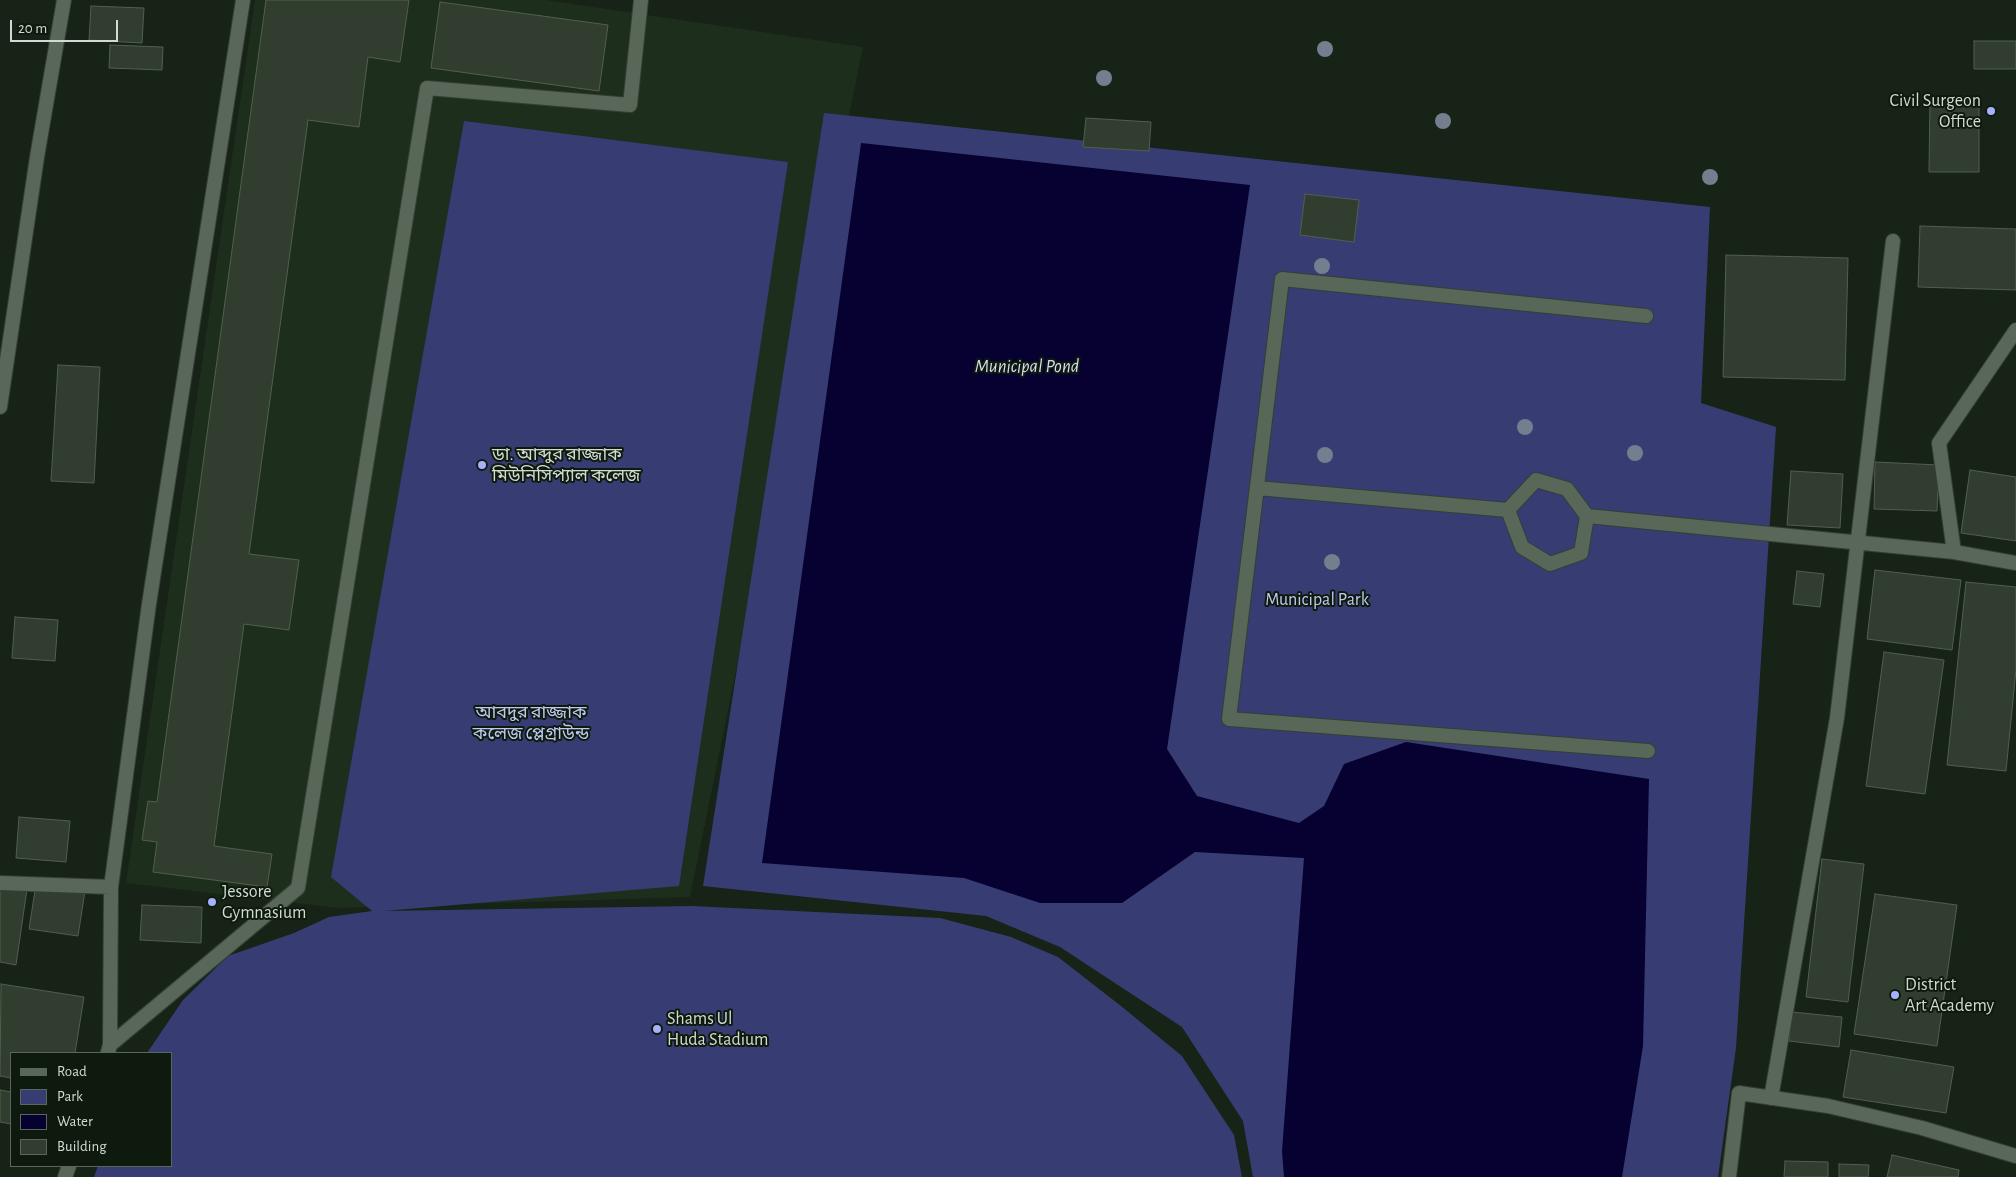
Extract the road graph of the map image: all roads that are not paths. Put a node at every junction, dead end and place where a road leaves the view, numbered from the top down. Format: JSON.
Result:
{"nodes":[{"id":1,"x":64,"y":0,"type":"edge"},
{"id":2,"x":243,"y":0,"type":"edge"},
{"id":3,"x":642,"y":0,"type":"edge"},
{"id":4,"x":1893,"y":241,"type":"dead end"},
{"id":5,"x":1646,"y":316,"type":"dead end"},
{"id":6,"x":2016,"y":330,"type":"edge"},
{"id":7,"x":0,"y":407,"type":"edge"},
{"id":8,"x":1257,"y":488,"type":"junction"},
{"id":9,"x":1508,"y":510,"type":"junction"},
{"id":10,"x":1587,"y":516,"type":"junction"},
{"id":11,"x":1857,"y":543,"type":"junction"},
{"id":12,"x":1954,"y":552,"type":"junction"},
{"id":13,"x":2016,"y":564,"type":"edge"},
{"id":14,"x":1648,"y":751,"type":"dead end"},
{"id":15,"x":0,"y":883,"type":"edge"},
{"id":16,"x":111,"y":887,"type":"junction"},
{"id":17,"x":109,"y":1049,"type":"edge"},
{"id":18,"x":1771,"y":1098,"type":"junction"},
{"id":19,"x":2016,"y":1156,"type":"edge"},
{"id":20,"x":1729,"y":1177,"type":"edge"}],
"edges":[{"from":1,"to":7,"type":"street"},
{"from":2,"to":16,"type":"street"},
{"from":3,"to":17,"type":"street"},
{"from":4,"to":11,"type":"street"},
{"from":5,"to":8,"type":"street"},
{"from":6,"to":12,"type":"street"},
{"from":8,"to":9,"type":"street"},
{"from":8,"to":14,"type":"street"},
{"from":9,"to":10,"type":"street"},
{"from":9,"to":10,"type":"street"},
{"from":10,"to":11,"type":"street"},
{"from":11,"to":12,"type":"street"},
{"from":11,"to":18,"type":"street"},
{"from":12,"to":13,"type":"street"},
{"from":15,"to":16,"type":"street"},
{"from":16,"to":17,"type":"street"},
{"from":18,"to":19,"type":"street"},
{"from":18,"to":20,"type":"street"}]}
